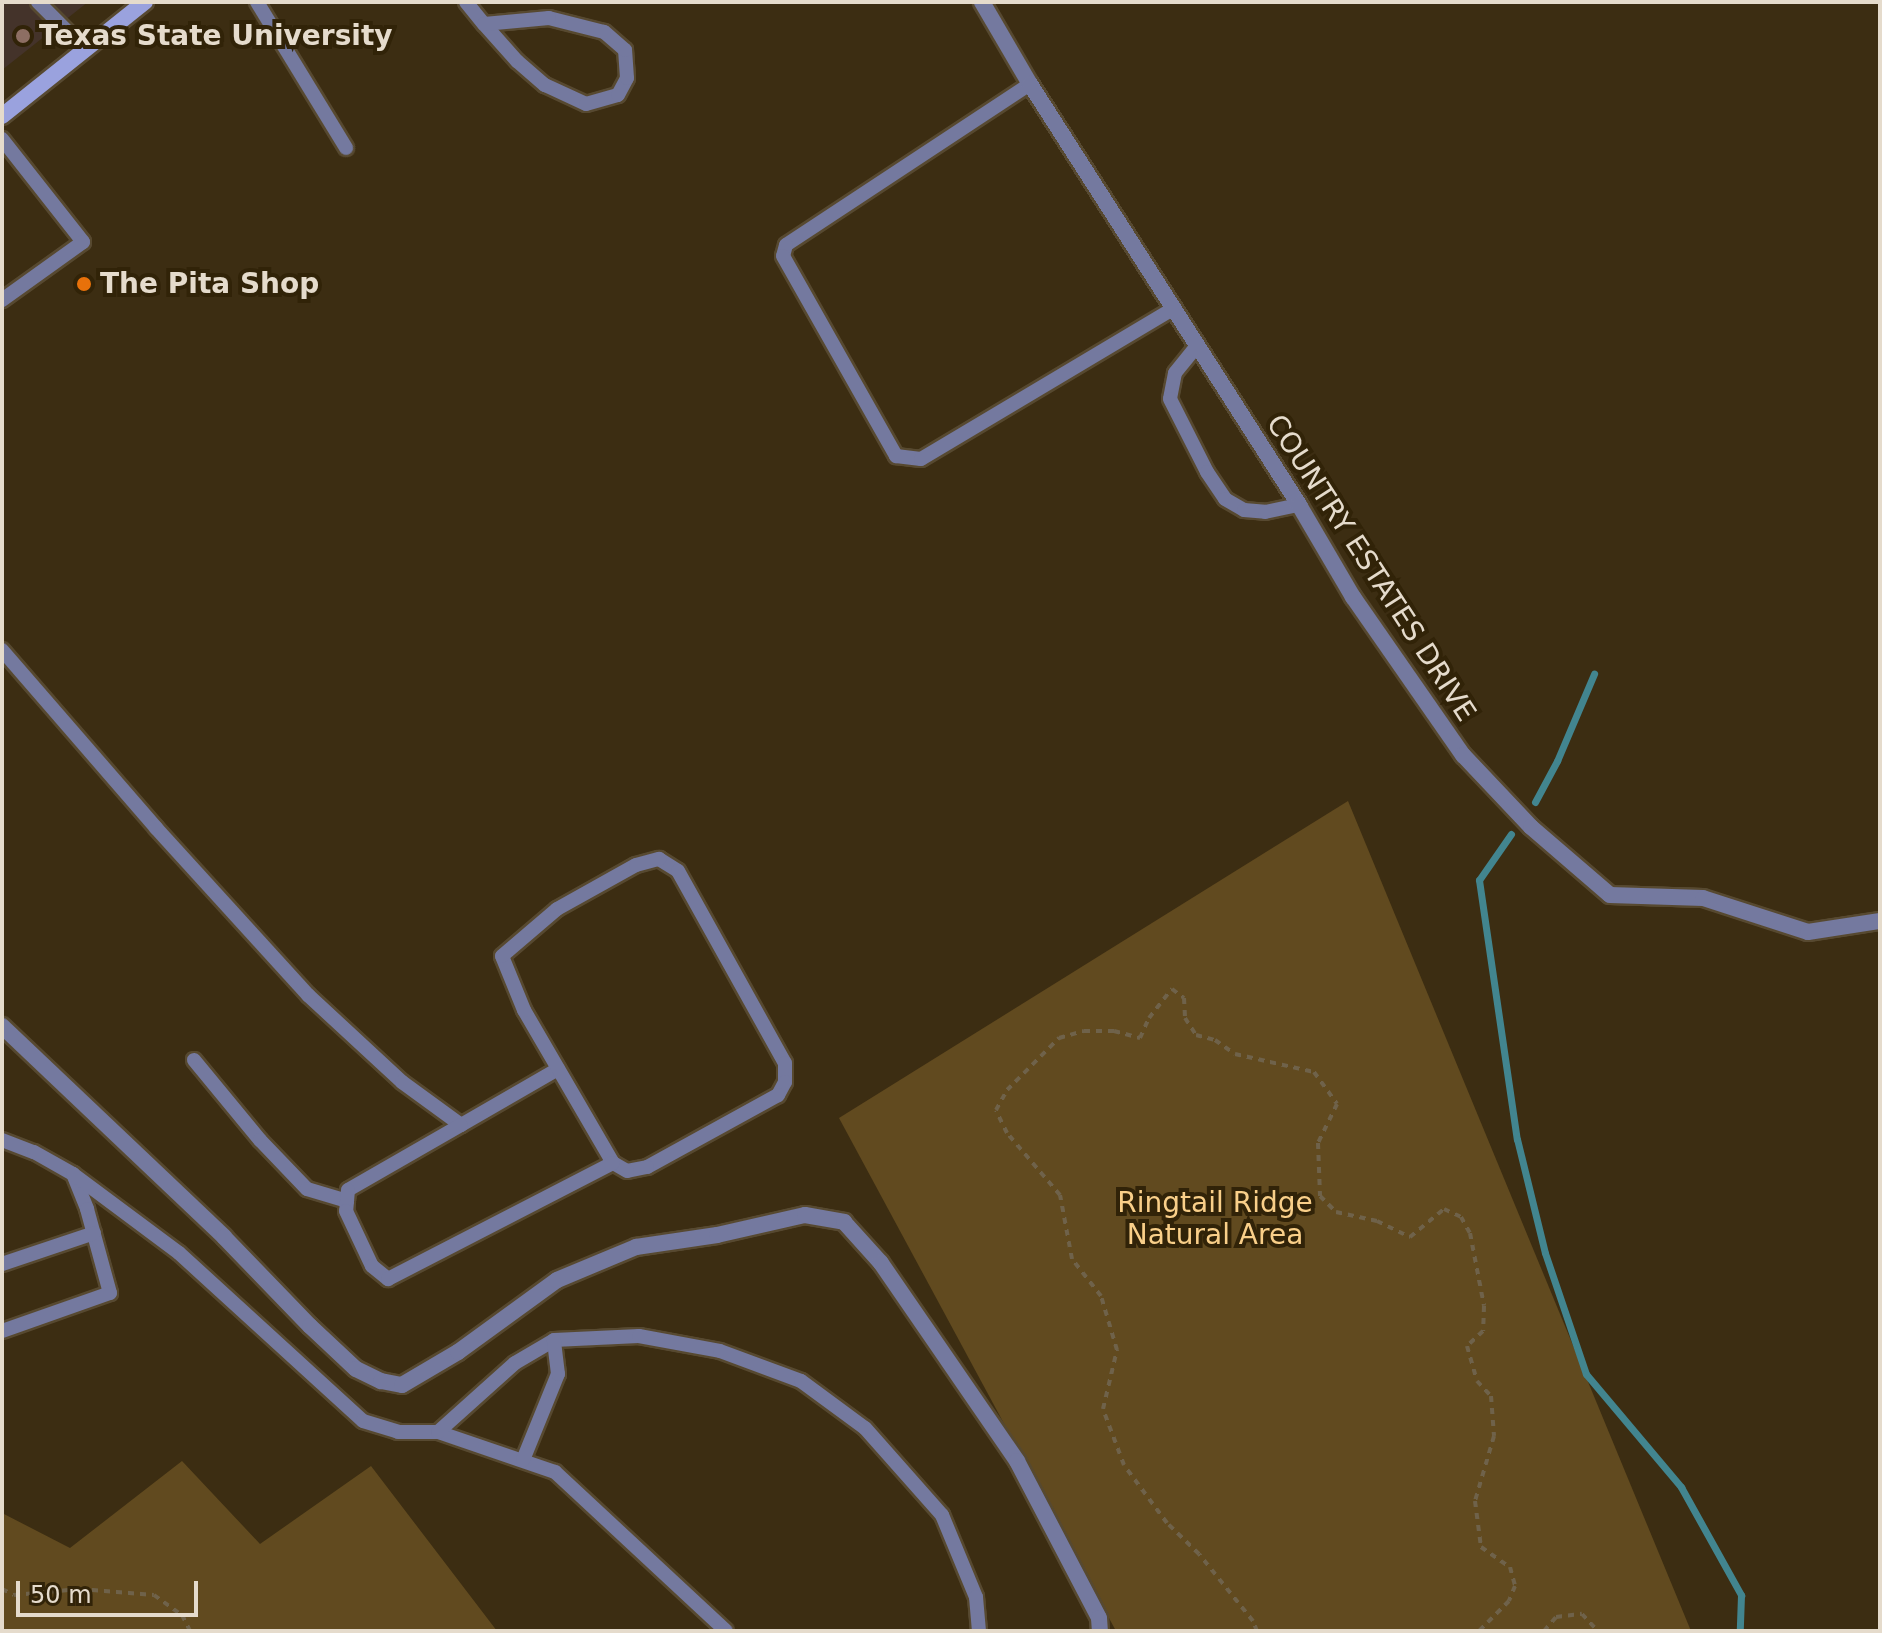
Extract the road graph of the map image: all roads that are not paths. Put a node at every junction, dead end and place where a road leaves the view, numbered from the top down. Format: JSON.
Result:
{"nodes":[{"id":1,"x":38,"y":2,"type":"edge"},
{"id":2,"x":257,"y":2,"type":"edge"},
{"id":3,"x":466,"y":2,"type":"edge"},
{"id":4,"x":982,"y":2,"type":"edge"},
{"id":5,"x":136,"y":5,"type":"edge"},
{"id":6,"x":484,"y":24,"type":"junction"},
{"id":7,"x":85,"y":49,"type":"junction"},
{"id":8,"x":1030,"y":84,"type":"junction"},
{"id":9,"x":2,"y":116,"type":"edge"},
{"id":10,"x":2,"y":139,"type":"edge"},
{"id":11,"x":346,"y":148,"type":"dead end"},
{"id":12,"x":2,"y":300,"type":"edge"},
{"id":13,"x":1173,"y":309,"type":"junction"},
{"id":14,"x":1196,"y":347,"type":"junction"},
{"id":15,"x":1299,"y":505,"type":"junction"},
{"id":16,"x":2,"y":650,"type":"edge"},
{"id":17,"x":1880,"y":921,"type":"edge"},
{"id":18,"x":2,"y":1026,"type":"edge"},
{"id":19,"x":194,"y":1060,"type":"dead end"},
{"id":20,"x":558,"y":1069,"type":"junction"},
{"id":21,"x":461,"y":1125,"type":"junction"},
{"id":22,"x":2,"y":1140,"type":"edge"},
{"id":23,"x":613,"y":1163,"type":"junction"},
{"id":24,"x":73,"y":1174,"type":"junction"},
{"id":25,"x":347,"y":1201,"type":"junction"},
{"id":26,"x":94,"y":1233,"type":"junction"},
{"id":27,"x":2,"y":1264,"type":"edge"},
{"id":28,"x":2,"y":1331,"type":"edge"},
{"id":29,"x":554,"y":1340,"type":"junction"},
{"id":30,"x":438,"y":1432,"type":"junction"},
{"id":31,"x":523,"y":1460,"type":"junction"},
{"id":32,"x":726,"y":1631,"type":"edge"},
{"id":33,"x":979,"y":1631,"type":"edge"},
{"id":34,"x":1100,"y":1631,"type":"edge"}],
"edges":[{"from":1,"to":7,"type":"lane"},
{"from":2,"to":11,"type":"lane"},
{"from":3,"to":6,"type":"lane"},
{"from":4,"to":8,"type":"street","name":"COUNTRY ESTATES DRIVE"},
{"from":5,"to":7,"type":"main road"},
{"from":6,"to":6,"type":"lane"},
{"from":7,"to":9,"type":"main road"},
{"from":8,"to":13,"type":"street","name":"COUNTRY ESTATES DRIVE"},
{"from":8,"to":13,"type":"lane"},
{"from":10,"to":12,"type":"lane"},
{"from":13,"to":14,"type":"street","name":"COUNTRY ESTATES DRIVE"},
{"from":14,"to":15,"type":"street","name":"COUNTRY ESTATES DRIVE"},
{"from":14,"to":15,"type":"lane"},
{"from":15,"to":17,"type":"street","name":"COUNTRY ESTATES DRIVE"},
{"from":16,"to":21,"type":"lane"},
{"from":18,"to":34,"type":"street"},
{"from":19,"to":25,"type":"lane"},
{"from":20,"to":21,"type":"lane"},
{"from":20,"to":23,"type":"lane"},
{"from":20,"to":23,"type":"lane"},
{"from":21,"to":25,"type":"lane"},
{"from":22,"to":24,"type":"lane"},
{"from":23,"to":25,"type":"lane"},
{"from":24,"to":26,"type":"lane"},
{"from":24,"to":30,"type":"lane"},
{"from":26,"to":27,"type":"lane"},
{"from":26,"to":28,"type":"lane"},
{"from":29,"to":30,"type":"lane"},
{"from":29,"to":31,"type":"lane"},
{"from":29,"to":33,"type":"lane"},
{"from":30,"to":31,"type":"lane"},
{"from":31,"to":32,"type":"lane"}]}
